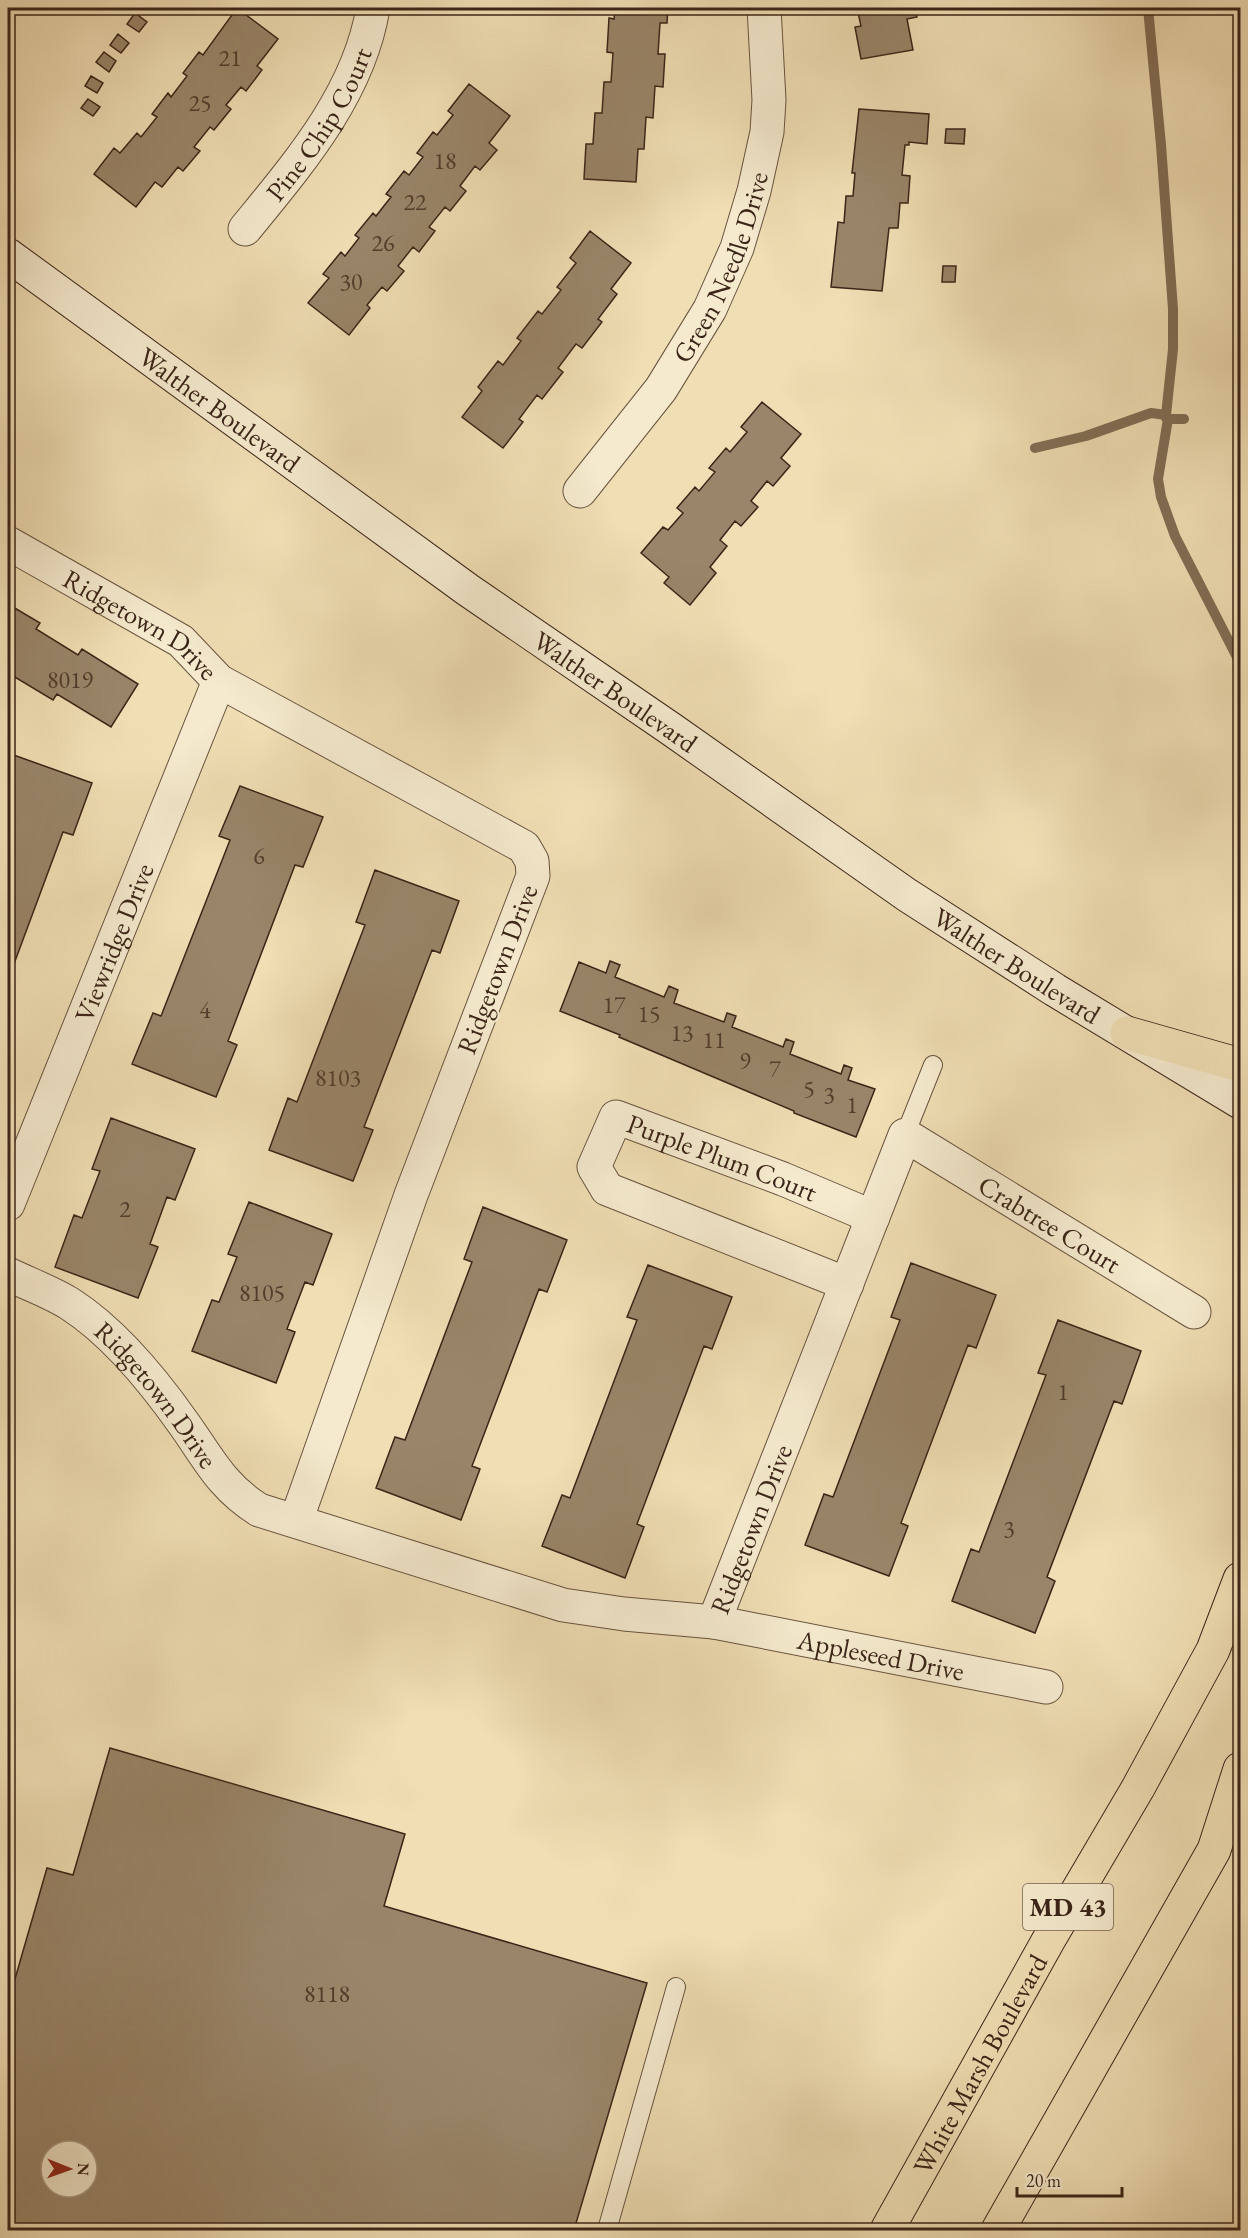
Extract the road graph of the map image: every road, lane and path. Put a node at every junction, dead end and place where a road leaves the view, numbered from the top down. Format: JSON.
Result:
{"nodes":[{"id":1,"x":373,"y":8,"type":"edge"},
{"id":2,"x":764,"y":8,"type":"edge"},
{"id":3,"x":245,"y":230,"type":"dead end"},
{"id":4,"x":8,"y":255,"type":"edge"},
{"id":5,"x":580,"y":491,"type":"dead end"},
{"id":6,"x":8,"y":543,"type":"edge"},
{"id":7,"x":219,"y":681,"type":"junction"},
{"id":8,"x":1127,"y":1033,"type":"junction"},
{"id":9,"x":933,"y":1065,"type":"dead end"},
{"id":10,"x":1240,"y":1065,"type":"edge"},
{"id":11,"x":1240,"y":1102,"type":"edge"},
{"id":12,"x":905,"y":1135,"type":"junction"},
{"id":13,"x":8,"y":1204,"type":"edge"},
{"id":14,"x":873,"y":1216,"type":"junction"},
{"id":15,"x":8,"y":1274,"type":"edge"},
{"id":16,"x":847,"y":1284,"type":"junction"},
{"id":17,"x":1194,"y":1312,"type":"dead end"},
{"id":18,"x":296,"y":1521,"type":"junction"},
{"id":19,"x":1240,"y":1579,"type":"edge"},
{"id":20,"x":714,"y":1622,"type":"junction"},
{"id":21,"x":1046,"y":1687,"type":"dead end"},
{"id":22,"x":1240,"y":1769,"type":"edge"},
{"id":23,"x":1240,"y":1833,"type":"edge"},
{"id":24,"x":1180,"y":1910,"type":"junction"},
{"id":25,"x":676,"y":1987,"type":"dead end"},
{"id":26,"x":607,"y":2230,"type":"edge"},
{"id":27,"x":887,"y":2230,"type":"edge"},
{"id":28,"x":998,"y":2230,"type":"edge"}],
"edges":[{"from":1,"to":3,"type":"street","name":"Pine Chip Court"},
{"from":2,"to":5,"type":"street","name":"Green Needle Drive"},
{"from":4,"to":8,"type":"street","name":"Walther Boulevard"},
{"from":6,"to":7,"type":"street","name":"Ridgetown Drive"},
{"from":7,"to":13,"type":"street","name":"Viewridge Drive"},
{"from":7,"to":18,"type":"street","name":"Ridgetown Drive"},
{"from":8,"to":10,"type":"highway"},
{"from":8,"to":11,"type":"street","name":"Walther Boulevard"},
{"from":9,"to":12,"type":"lane"},
{"from":12,"to":14,"type":"street","name":"Ridgetown Drive"},
{"from":12,"to":17,"type":"street","name":"Crabtree Court"},
{"from":14,"to":16,"type":"street","name":"Ridgetown Drive"},
{"from":14,"to":16,"type":"street","name":"Purple Plum Court"},
{"from":15,"to":18,"type":"street","name":"Ridgetown Drive"},
{"from":16,"to":20,"type":"street","name":"Ridgetown Drive"},
{"from":18,"to":20,"type":"street","name":"Ridgetown Drive"},
{"from":19,"to":27,"type":"highway","name":"White Marsh Boulevard","number":"MD 43"},
{"from":20,"to":21,"type":"street","name":"Appleseed Drive"},
{"from":22,"to":24,"type":"highway"},
{"from":23,"to":24,"type":"highway"},
{"from":24,"to":28,"type":"highway"},
{"from":25,"to":26,"type":"lane"}]}
